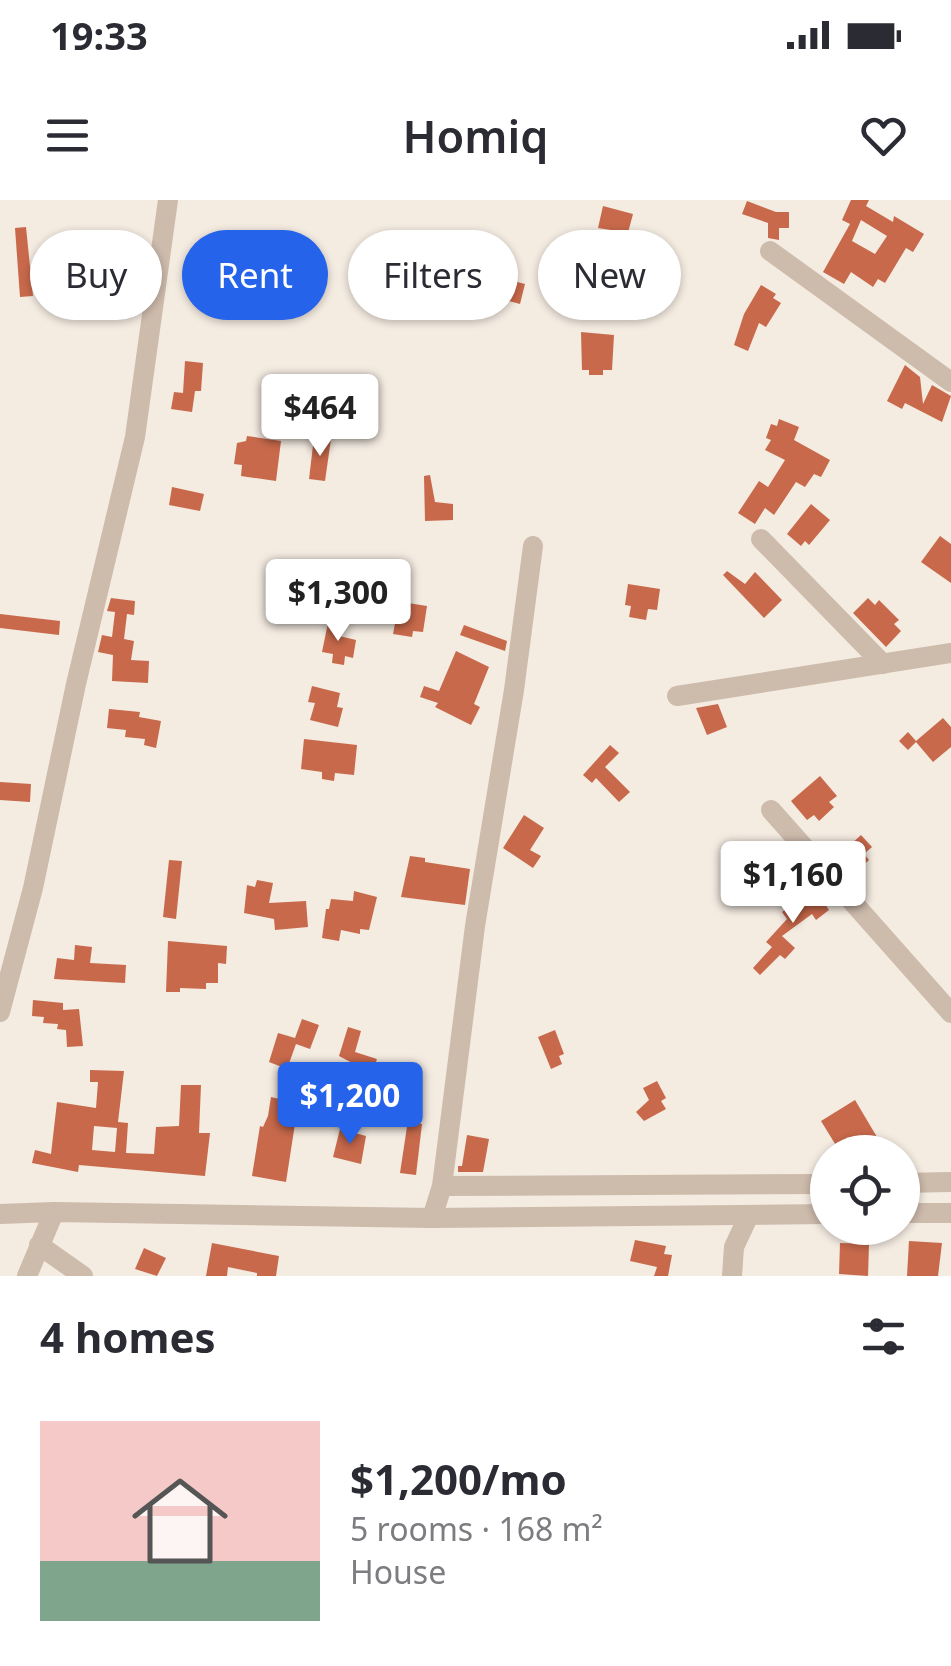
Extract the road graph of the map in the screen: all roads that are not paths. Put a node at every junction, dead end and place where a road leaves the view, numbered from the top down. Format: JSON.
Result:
{"nodes":[{"id":1,"x":168,"y":200,"type":"edge"},
{"id":2,"x":770,"y":251,"type":"dead end"},
{"id":3,"x":951,"y":382,"type":"edge"},
{"id":4,"x":761,"y":539,"type":"dead end"},
{"id":5,"x":532,"y":546,"type":"dead end"},
{"id":6,"x":951,"y":653,"type":"edge"},
{"id":7,"x":883,"y":664,"type":"junction"},
{"id":8,"x":677,"y":696,"type":"dead end"},
{"id":9,"x":770,"y":810,"type":"dead end"},
{"id":10,"x":0,"y":1012,"type":"edge"},
{"id":11,"x":951,"y":1013,"type":"edge"},
{"id":12,"x":920,"y":1182,"type":"edge"},
{"id":13,"x":951,"y":1182,"type":"edge"},
{"id":14,"x":810,"y":1184,"type":"edge"},
{"id":15,"x":442,"y":1186,"type":"junction"},
{"id":16,"x":54,"y":1212,"type":"junction"},
{"id":17,"x":951,"y":1212,"type":"edge"},
{"id":18,"x":920,"y":1213,"type":"edge"},
{"id":19,"x":0,"y":1214,"type":"edge"},
{"id":20,"x":810,"y":1214,"type":"edge"},
{"id":21,"x":749,"y":1215,"type":"junction"},
{"id":22,"x":432,"y":1218,"type":"junction"},
{"id":23,"x":39,"y":1246,"type":"junction"},
{"id":24,"x":26,"y":1276,"type":"edge"},
{"id":25,"x":83,"y":1276,"type":"edge"},
{"id":26,"x":732,"y":1276,"type":"edge"}],
"edges":[{"from":1,"to":10,"type":"street"},
{"from":2,"to":3,"type":"street"},
{"from":4,"to":7,"type":"street"},
{"from":5,"to":15,"type":"street"},
{"from":6,"to":7,"type":"street"},
{"from":7,"to":8,"type":"street"},
{"from":9,"to":11,"type":"street"},
{"from":12,"to":13,"type":"street"},
{"from":14,"to":15,"type":"street"},
{"from":15,"to":22,"type":"street"},
{"from":16,"to":19,"type":"street"},
{"from":16,"to":22,"type":"street"},
{"from":16,"to":23,"type":"street"},
{"from":17,"to":18,"type":"street"},
{"from":20,"to":21,"type":"street"},
{"from":21,"to":22,"type":"street"},
{"from":21,"to":26,"type":"street"},
{"from":23,"to":24,"type":"street"},
{"from":23,"to":25,"type":"street"}]}
